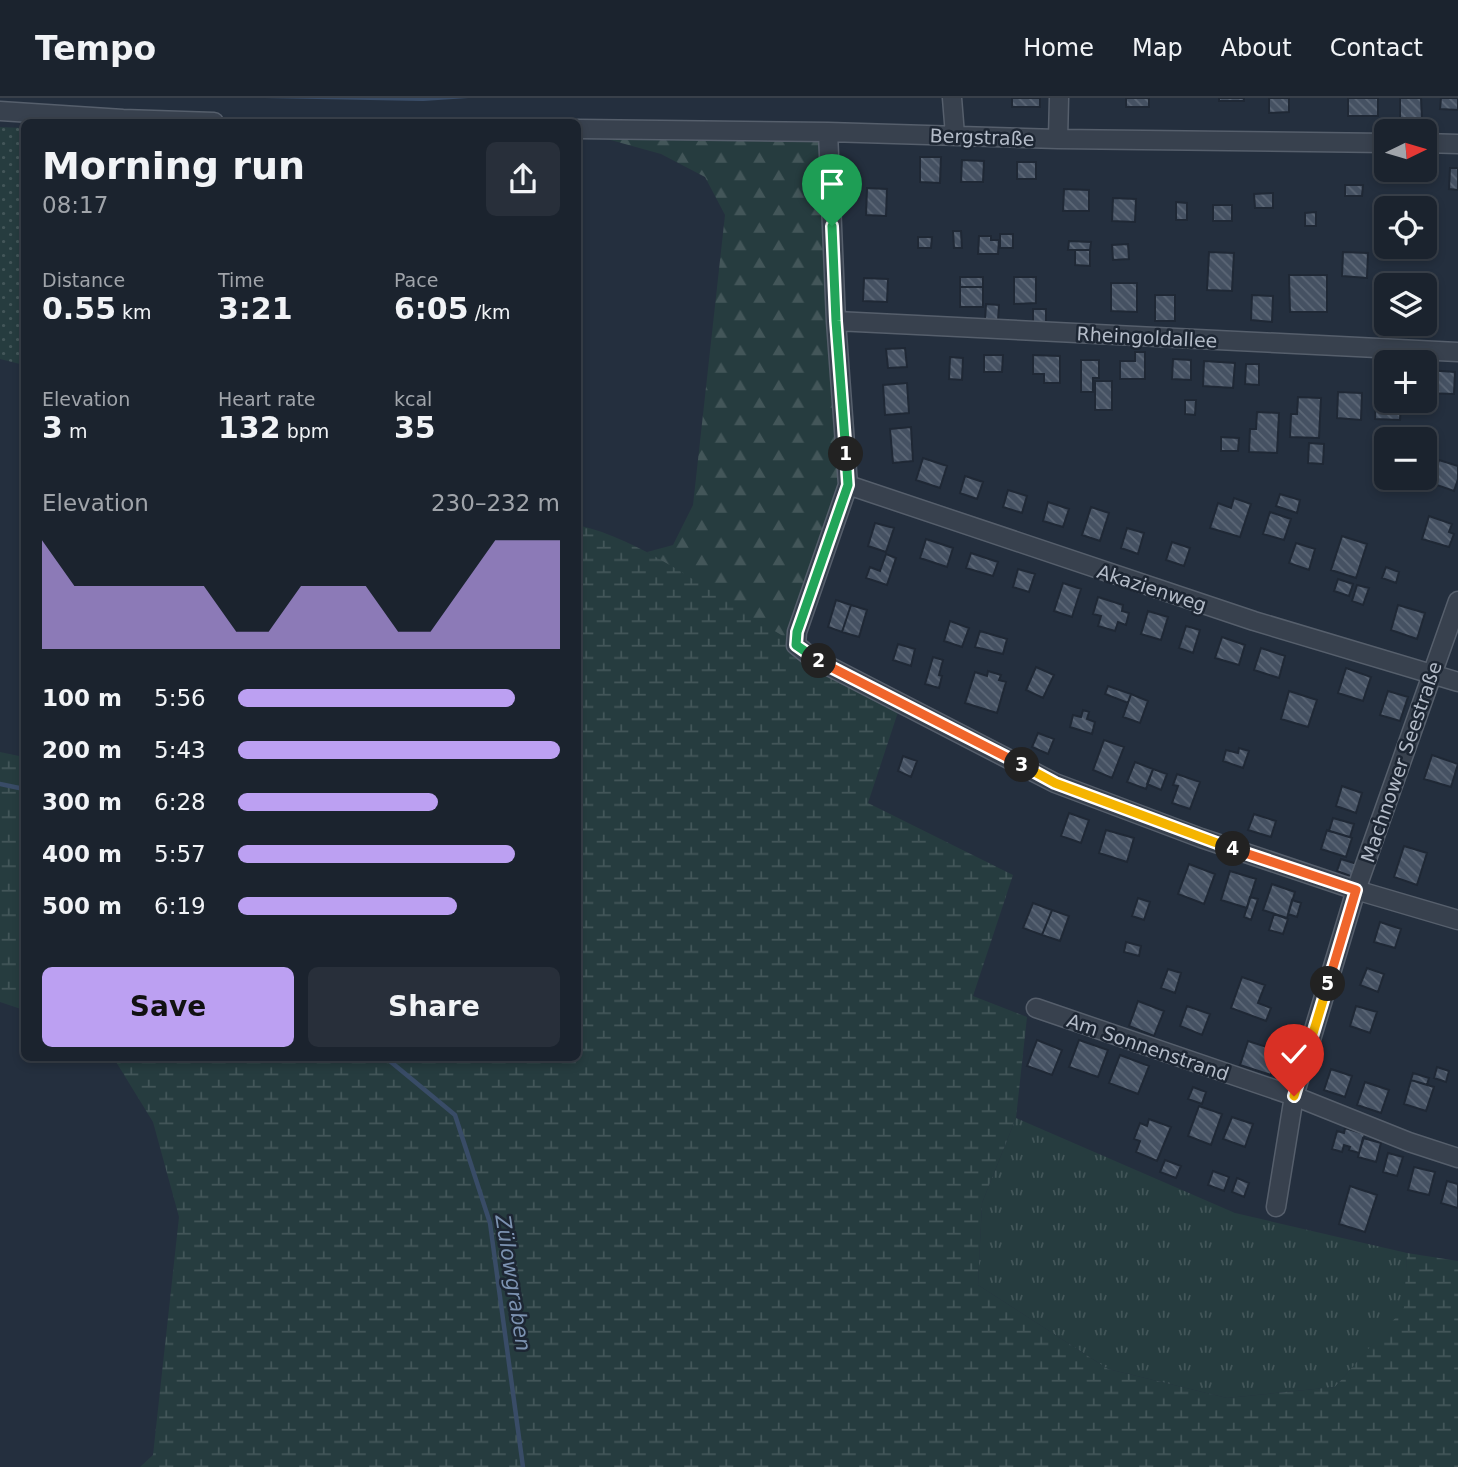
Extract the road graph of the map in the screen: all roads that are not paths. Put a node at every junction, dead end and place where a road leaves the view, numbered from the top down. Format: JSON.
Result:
{"nodes":[{"id":1,"x":951,"y":98,"type":"edge"},
{"id":2,"x":1059,"y":98,"type":"edge"},
{"id":3,"x":0,"y":111,"type":"edge"},
{"id":4,"x":156,"y":119,"type":"edge"},
{"id":5,"x":581,"y":130,"type":"edge"},
{"id":6,"x":828,"y":132,"type":"junction"},
{"id":7,"x":954,"y":135,"type":"junction"},
{"id":8,"x":1058,"y":139,"type":"junction"},
{"id":9,"x":1374,"y":143,"type":"edge"},
{"id":10,"x":1437,"y":143,"type":"edge"},
{"id":11,"x":1458,"y":144,"type":"edge"},
{"id":12,"x":836,"y":321,"type":"junction"},
{"id":13,"x":1458,"y":352,"type":"edge"},
{"id":14,"x":848,"y":485,"type":"junction"},
{"id":15,"x":1458,"y":601,"type":"edge"},
{"id":16,"x":1432,"y":673,"type":"junction"},
{"id":17,"x":1458,"y":682,"type":"edge"},
{"id":18,"x":1356,"y":890,"type":"junction"},
{"id":19,"x":1458,"y":920,"type":"edge"},
{"id":20,"x":1036,"y":1008,"type":"dead end"},
{"id":21,"x":1294,"y":1096,"type":"junction"},
{"id":22,"x":1458,"y":1158,"type":"edge"},
{"id":23,"x":1276,"y":1207,"type":"dead end"}],
"edges":[{"from":1,"to":7,"type":"street"},
{"from":2,"to":8,"type":"street"},
{"from":3,"to":4,"type":"street"},
{"from":5,"to":6,"type":"street","name":"Bergstraße"},
{"from":6,"to":7,"type":"street","name":"Bergstraße"},
{"from":6,"to":12,"type":"street"},
{"from":7,"to":8,"type":"street","name":"Bergstraße"},
{"from":8,"to":9,"type":"street","name":"Bergstraße"},
{"from":10,"to":11,"type":"street"},
{"from":12,"to":13,"type":"street","name":"Rheingoldallee"},
{"from":12,"to":14,"type":"street"},
{"from":14,"to":16,"type":"street","name":"Akazienweg"},
{"from":14,"to":18,"type":"street"},
{"from":15,"to":16,"type":"street","name":"Machnower Seestraße"},
{"from":16,"to":17,"type":"street","name":"Akazienweg"},
{"from":16,"to":18,"type":"street","name":"Machnower Seestraße"},
{"from":18,"to":19,"type":"street"},
{"from":18,"to":21,"type":"street","name":"Machnower Seestraße"},
{"from":20,"to":21,"type":"street","name":"Am Sonnenstrand"},
{"from":21,"to":22,"type":"street","name":"Am Sonnenstrand"},
{"from":21,"to":23,"type":"street","name":"Machnower Seestraße"}]}
